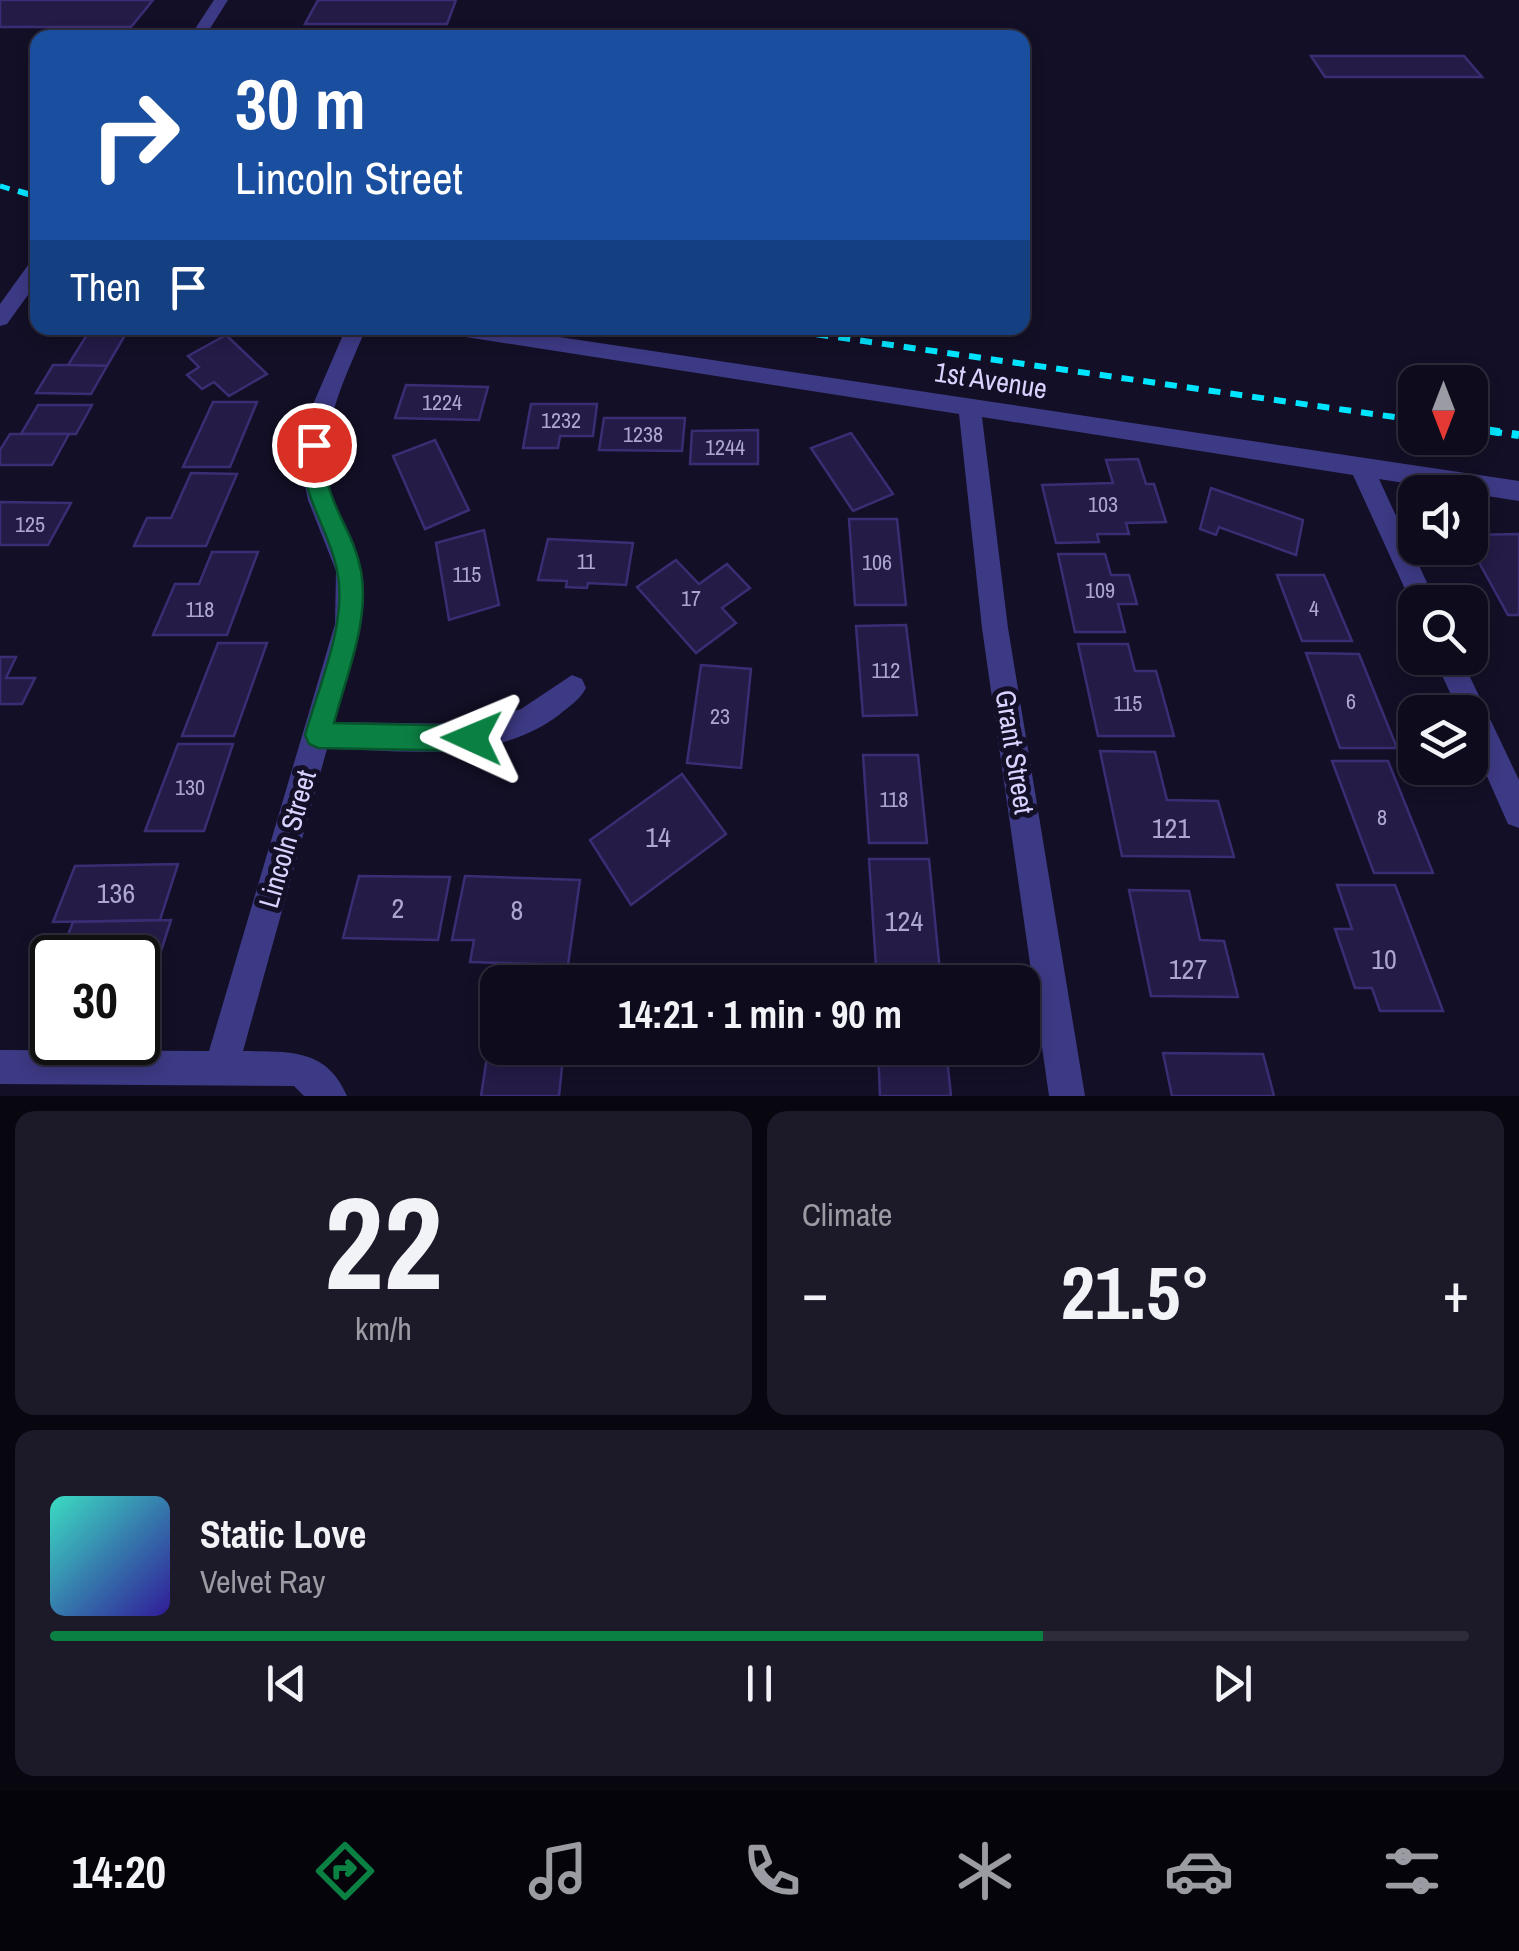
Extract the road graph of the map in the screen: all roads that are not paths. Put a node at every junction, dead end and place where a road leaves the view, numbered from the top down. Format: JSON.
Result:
{"nodes":[{"id":1,"x":221,"y":0,"type":"edge"},
{"id":2,"x":201,"y":30,"type":"edge"},
{"id":3,"x":30,"y":280,"type":"edge"},
{"id":4,"x":0,"y":319,"type":"edge"},
{"id":5,"x":353,"y":335,"type":"edge"},
{"id":6,"x":499,"y":335,"type":"edge"},
{"id":7,"x":969,"y":406,"type":"junction"},
{"id":8,"x":1362,"y":468,"type":"junction"},
{"id":9,"x":1519,"y":491,"type":"edge"},
{"id":10,"x":1415,"y":585,"type":"edge"},
{"id":11,"x":1456,"y":675,"type":"edge"},
{"id":12,"x":572,"y":688,"type":"dead end"},
{"id":13,"x":318,"y":735,"type":"junction"},
{"id":14,"x":1519,"y":813,"type":"edge"},
{"id":15,"x":222,"y":1066,"type":"junction"},
{"id":16,"x":0,"y":1067,"type":"edge"},
{"id":17,"x":329,"y":1096,"type":"edge"},
{"id":18,"x":1067,"y":1096,"type":"edge"}],
"edges":[{"from":1,"to":2,"type":"street"},
{"from":3,"to":4,"type":"street"},
{"from":5,"to":13,"type":"street","name":"Lincoln Street"},
{"from":6,"to":7,"type":"street","name":"1st Avenue"},
{"from":7,"to":8,"type":"street","name":"1st Avenue"},
{"from":7,"to":18,"type":"street","name":"Grant Street"},
{"from":8,"to":9,"type":"street","name":"1st Avenue"},
{"from":8,"to":10,"type":"street"},
{"from":11,"to":14,"type":"street"},
{"from":12,"to":13,"type":"street"},
{"from":13,"to":15,"type":"street","name":"Lincoln Street"},
{"from":15,"to":16,"type":"street"},
{"from":15,"to":17,"type":"street"}]}
